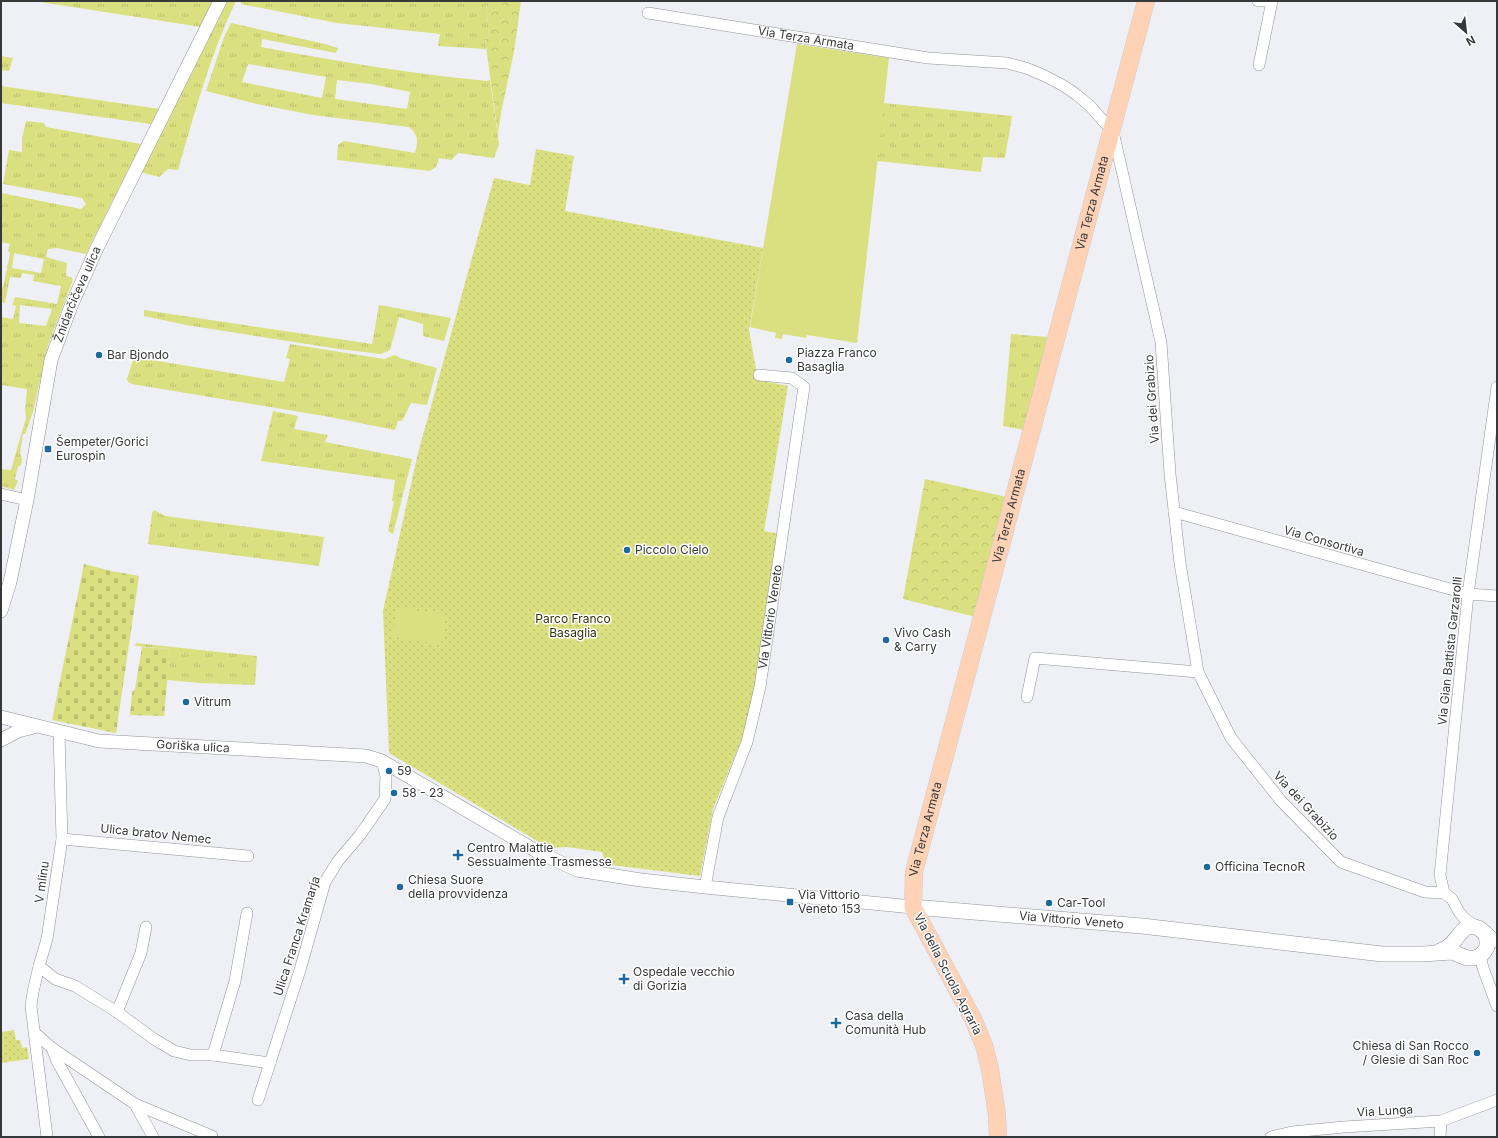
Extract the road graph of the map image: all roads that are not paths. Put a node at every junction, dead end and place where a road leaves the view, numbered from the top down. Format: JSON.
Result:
{"nodes":[{"id":1,"x":220,"y":1,"type":"edge"},
{"id":2,"x":1146,"y":1,"type":"edge"},
{"id":3,"x":1258,"y":1,"type":"edge"},
{"id":4,"x":1271,"y":1,"type":"edge"},
{"id":5,"x":648,"y":13,"type":"dead end"},
{"id":6,"x":1259,"y":66,"type":"dead end"},
{"id":7,"x":1112,"y":127,"type":"junction"},
{"id":8,"x":759,"y":375,"type":"dead end"},
{"id":9,"x":1497,"y":387,"type":"edge"},
{"id":10,"x":1492,"y":451,"type":"edge"},
{"id":11,"x":1,"y":494,"type":"edge"},
{"id":12,"x":26,"y":500,"type":"junction"},
{"id":13,"x":1174,"y":512,"type":"junction"},
{"id":14,"x":1468,"y":594,"type":"junction"},
{"id":15,"x":1497,"y":596,"type":"edge"},
{"id":16,"x":1,"y":611,"type":"edge"},
{"id":17,"x":1198,"y":672,"type":"junction"},
{"id":18,"x":1028,"y":697,"type":"dead end"},
{"id":19,"x":1,"y":717,"type":"edge"},
{"id":20,"x":36,"y":726,"type":"junction"},
{"id":21,"x":59,"y":733,"type":"junction"},
{"id":22,"x":1,"y":740,"type":"edge"},
{"id":23,"x":384,"y":762,"type":"junction"},
{"id":24,"x":62,"y":839,"type":"junction"},
{"id":25,"x":248,"y":856,"type":"dead end"},
{"id":26,"x":705,"y":887,"type":"junction"},
{"id":27,"x":1444,"y":893,"type":"junction"},
{"id":28,"x":913,"y":907,"type":"junction"},
{"id":29,"x":1459,"y":912,"type":"junction"},
{"id":30,"x":247,"y":913,"type":"dead end"},
{"id":31,"x":146,"y":927,"type":"dead end"},
{"id":32,"x":1458,"y":936,"type":"junction"},
{"id":33,"x":1482,"y":948,"type":"edge"},
{"id":34,"x":1438,"y":952,"type":"junction"},
{"id":35,"x":39,"y":966,"type":"junction"},
{"id":36,"x":1497,"y":1006,"type":"edge"},
{"id":37,"x":117,"y":1012,"type":"junction"},
{"id":38,"x":35,"y":1033,"type":"junction"},
{"id":39,"x":52,"y":1048,"type":"junction"},
{"id":40,"x":213,"y":1055,"type":"junction"},
{"id":41,"x":270,"y":1063,"type":"junction"},
{"id":42,"x":258,"y":1100,"type":"dead end"},
{"id":43,"x":1497,"y":1100,"type":"edge"},
{"id":44,"x":135,"y":1104,"type":"junction"},
{"id":45,"x":1441,"y":1121,"type":"junction"},
{"id":46,"x":212,"y":1136,"type":"edge"},
{"id":47,"x":47,"y":1137,"type":"edge"},
{"id":48,"x":99,"y":1137,"type":"edge"},
{"id":49,"x":153,"y":1137,"type":"edge"},
{"id":50,"x":998,"y":1137,"type":"edge"},
{"id":51,"x":1272,"y":1137,"type":"edge"},
{"id":52,"x":1440,"y":1137,"type":"edge"}],
"edges":[{"from":1,"to":12,"type":"street","name":"Žnidarčičeva ulica"},
{"from":2,"to":7,"type":"main road","name":"Via Terza Armata"},
{"from":3,"to":4,"type":"street"},
{"from":4,"to":6,"type":"street"},
{"from":5,"to":7,"type":"street","name":"Via Terza Armata"},
{"from":7,"to":13,"type":"street","name":"Via dei Grabizio"},
{"from":7,"to":28,"type":"main road","name":"Via Terza Armata"},
{"from":8,"to":26,"type":"street","name":"Via Vittorio Veneto"},
{"from":9,"to":10,"type":"street","name":"Via Gian Battista Garzarolli"},
{"from":10,"to":14,"type":"street","name":"Via Gian Battista Garzarolli"},
{"from":11,"to":12,"type":"street"},
{"from":12,"to":16,"type":"street","name":"Žnidarčičeva ulica"},
{"from":13,"to":14,"type":"street","name":"Via Consortiva"},
{"from":13,"to":17,"type":"street","name":"Via dei Grabizio"},
{"from":14,"to":15,"type":"street","name":"Via Consortiva"},
{"from":14,"to":27,"type":"street","name":"Via Gian Battista Garzarolli"},
{"from":17,"to":18,"type":"street"},
{"from":17,"to":27,"type":"street","name":"Via dei Grabizio"},
{"from":19,"to":20,"type":"street","name":"Goriška ulica"},
{"from":20,"to":21,"type":"street","name":"Goriška ulica"},
{"from":20,"to":22,"type":"street"},
{"from":21,"to":23,"type":"street","name":"Goriška ulica"},
{"from":21,"to":24,"type":"street","name":"V mlinu"},
{"from":23,"to":26,"type":"street","name":"Via Vittorio Veneto"},
{"from":23,"to":41,"type":"street","name":"Ulica Franca Kramarja"},
{"from":24,"to":25,"type":"street","name":"Ulica bratov Nemec"},
{"from":24,"to":35,"type":"street","name":"V mlinu"},
{"from":26,"to":28,"type":"street","name":"Via Vittorio Veneto"},
{"from":27,"to":29,"type":"street","name":"Via Gian Battista Garzarolli"},
{"from":28,"to":34,"type":"main road","name":"Via Vittorio Veneto"},
{"from":28,"to":50,"type":"main road","name":"Via della Scuola Agraria"},
{"from":29,"to":32,"type":"street"},
{"from":29,"to":33,"type":"street","name":"Via Gian Battista Garzarolli"},
{"from":30,"to":40,"type":"street"},
{"from":31,"to":37,"type":"street"},
{"from":32,"to":33,"type":"main road"},
{"from":32,"to":33,"type":"main road","name":"Via Vittorio Veneto"},
{"from":32,"to":34,"type":"main road","name":"Via Vittorio Veneto"},
{"from":33,"to":34,"type":"main road","name":"Via Vittorio Veneto"},
{"from":33,"to":36,"type":"street"},
{"from":35,"to":37,"type":"street"},
{"from":35,"to":38,"type":"street","name":"V mlinu"},
{"from":37,"to":40,"type":"street"},
{"from":38,"to":39,"type":"street"},
{"from":38,"to":47,"type":"street","name":"V mlinu"},
{"from":39,"to":44,"type":"street"},
{"from":39,"to":48,"type":"street"},
{"from":40,"to":41,"type":"street"},
{"from":41,"to":42,"type":"street","name":"Ulica Franca Kramarja"},
{"from":43,"to":45,"type":"street","name":"Via Lunga"},
{"from":44,"to":46,"type":"street"},
{"from":44,"to":49,"type":"street"},
{"from":45,"to":51,"type":"street","name":"Via Lunga"},
{"from":45,"to":52,"type":"street"}]}
